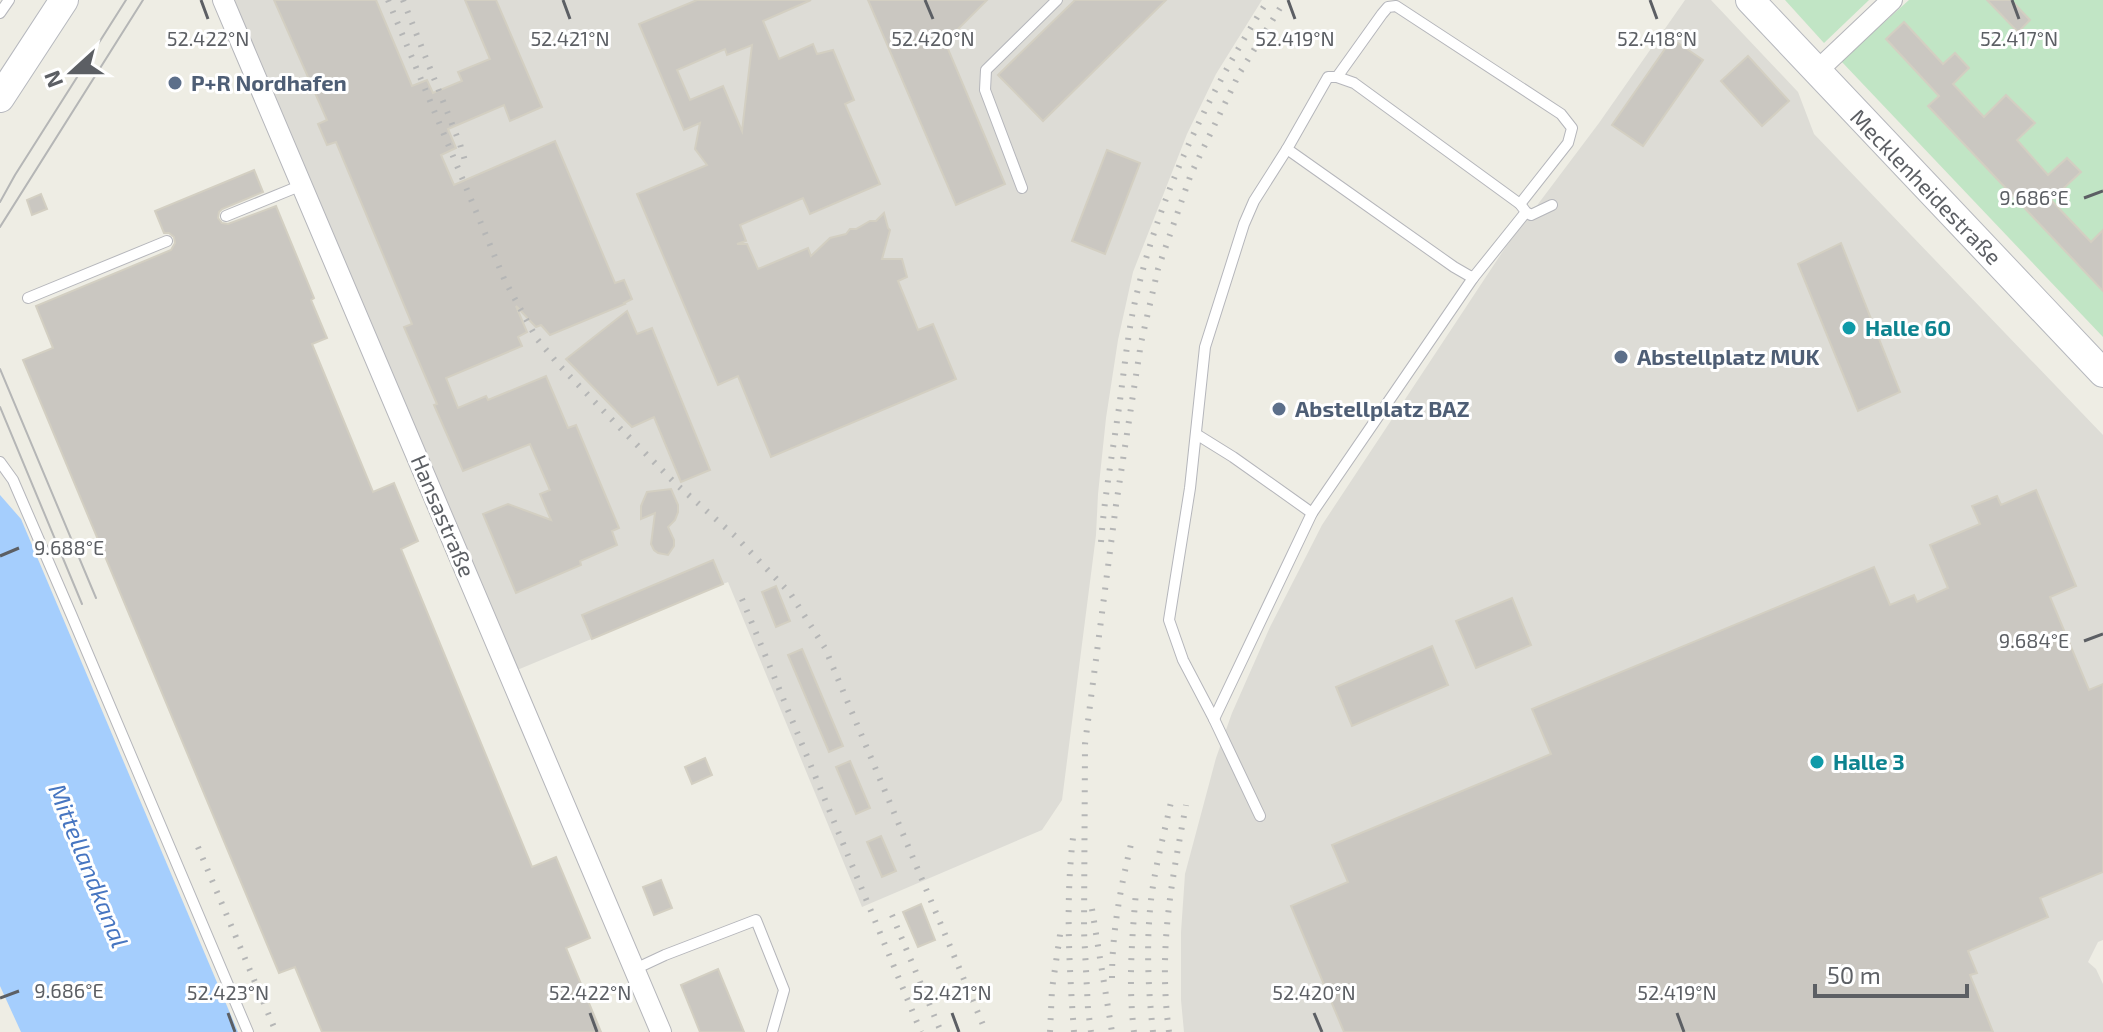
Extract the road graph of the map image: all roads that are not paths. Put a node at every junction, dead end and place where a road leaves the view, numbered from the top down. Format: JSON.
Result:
{"nodes":[{"id":1,"x":9,"y":0,"type":"edge"},
{"id":2,"x":64,"y":0,"type":"edge"},
{"id":3,"x":223,"y":0,"type":"edge"},
{"id":4,"x":1057,"y":0,"type":"edge"},
{"id":5,"x":1750,"y":0,"type":"edge"},
{"id":6,"x":1892,"y":0,"type":"edge"},
{"id":7,"x":0,"y":13,"type":"edge"},
{"id":8,"x":1817,"y":71,"type":"junction"},
{"id":9,"x":1337,"y":77,"type":"junction"},
{"id":10,"x":0,"y":98,"type":"edge"},
{"id":11,"x":1287,"y":149,"type":"junction"},
{"id":12,"x":302,"y":185,"type":"junction"},
{"id":13,"x":1022,"y":188,"type":"dead end"},
{"id":14,"x":1552,"y":205,"type":"dead end"},
{"id":15,"x":1523,"y":208,"type":"junction"},
{"id":16,"x":226,"y":216,"type":"dead end"},
{"id":17,"x":167,"y":241,"type":"dead end"},
{"id":18,"x":1473,"y":278,"type":"junction"},
{"id":19,"x":28,"y":298,"type":"dead end"},
{"id":20,"x":2103,"y":373,"type":"edge"},
{"id":21,"x":1196,"y":434,"type":"junction"},
{"id":22,"x":0,"y":462,"type":"edge"},
{"id":23,"x":1312,"y":513,"type":"junction"},
{"id":24,"x":1214,"y":719,"type":"junction"},
{"id":25,"x":1260,"y":816,"type":"dead end"},
{"id":26,"x":635,"y":969,"type":"junction"},
{"id":27,"x":248,"y":1032,"type":"edge"},
{"id":28,"x":661,"y":1032,"type":"edge"},
{"id":29,"x":772,"y":1032,"type":"edge"}],
"edges":[{"from":1,"to":7,"type":"lane"},
{"from":2,"to":10,"type":"main road"},
{"from":3,"to":12,"type":"street","name":"Hansastraße"},
{"from":4,"to":13,"type":"lane"},
{"from":5,"to":8,"type":"main road","name":"Mecklenheidestraße"},
{"from":6,"to":8,"type":"street"},
{"from":8,"to":20,"type":"main road","name":"Mecklenheidestraße"},
{"from":9,"to":11,"type":"lane"},
{"from":9,"to":15,"type":"lane"},
{"from":9,"to":15,"type":"lane"},
{"from":11,"to":18,"type":"lane"},
{"from":11,"to":21,"type":"lane"},
{"from":12,"to":16,"type":"lane"},
{"from":12,"to":26,"type":"street","name":"Hansastraße"},
{"from":14,"to":15,"type":"lane"},
{"from":15,"to":18,"type":"lane"},
{"from":17,"to":19,"type":"lane"},
{"from":18,"to":23,"type":"lane"},
{"from":21,"to":23,"type":"lane"},
{"from":21,"to":24,"type":"lane"},
{"from":22,"to":27,"type":"lane"},
{"from":23,"to":24,"type":"lane"},
{"from":24,"to":25,"type":"lane"},
{"from":26,"to":28,"type":"street","name":"Hansastraße"},
{"from":26,"to":29,"type":"lane"}]}
